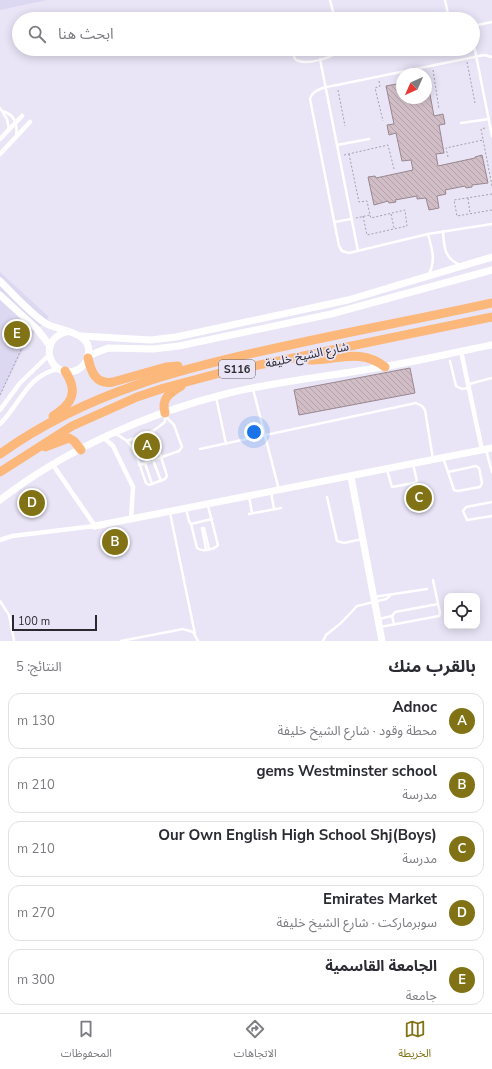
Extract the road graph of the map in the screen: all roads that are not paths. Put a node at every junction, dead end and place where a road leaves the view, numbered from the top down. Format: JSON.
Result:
{"nodes":[{"id":1,"x":330,"y":0,"type":"edge"},
{"id":2,"x":445,"y":0,"type":"edge"},
{"id":3,"x":333,"y":12,"type":"edge"},
{"id":4,"x":448,"y":12,"type":"edge"},
{"id":5,"x":492,"y":22,"type":"edge"},
{"id":6,"x":480,"y":25,"type":"edge"},
{"id":7,"x":293,"y":56,"type":"edge"},
{"id":8,"x":333,"y":56,"type":"edge"},
{"id":9,"x":476,"y":57,"type":"junction"},
{"id":10,"x":492,"y":57,"type":"edge"},
{"id":11,"x":320,"y":59,"type":"junction"},
{"id":12,"x":326,"y":87,"type":"junction"},
{"id":13,"x":0,"y":108,"type":"edge"},
{"id":14,"x":3,"y":111,"type":"junction"},
{"id":15,"x":22,"y":116,"type":"dead end"},
{"id":16,"x":488,"y":119,"type":"junction"},
{"id":17,"x":30,"y":122,"type":"dead end"},
{"id":18,"x":16,"y":123,"type":"junction"},
{"id":19,"x":461,"y":123,"type":"dead end"},
{"id":20,"x":8,"y":130,"type":"junction"},
{"id":21,"x":492,"y":136,"type":"edge"},
{"id":22,"x":15,"y":137,"type":"junction"},
{"id":23,"x":0,"y":139,"type":"edge"},
{"id":24,"x":369,"y":139,"type":"dead end"},
{"id":25,"x":337,"y":145,"type":"junction"},
{"id":26,"x":0,"y":154,"type":"edge"},
{"id":27,"x":351,"y":219,"type":"junction"},
{"id":28,"x":335,"y":222,"type":"junction"},
{"id":29,"x":492,"y":224,"type":"edge"},
{"id":30,"x":443,"y":231,"type":"junction"},
{"id":31,"x":428,"y":234,"type":"junction"},
{"id":32,"x":358,"y":251,"type":"junction"},
{"id":33,"x":492,"y":257,"type":"edge"},
{"id":34,"x":464,"y":266,"type":"junction"},
{"id":35,"x":492,"y":270,"type":"edge"},
{"id":36,"x":428,"y":277,"type":"junction"},
{"id":37,"x":0,"y":281,"type":"edge"},
{"id":38,"x":0,"y":295,"type":"edge"},
{"id":39,"x":348,"y":300,"type":"junction"},
{"id":40,"x":492,"y":303,"type":"edge"},
{"id":41,"x":331,"y":314,"type":"junction"},
{"id":42,"x":492,"y":317,"type":"edge"},
{"id":43,"x":66,"y":332,"type":"junction"},
{"id":44,"x":81,"y":336,"type":"junction"},
{"id":45,"x":492,"y":345,"type":"edge"},
{"id":46,"x":50,"y":346,"type":"junction"},
{"id":47,"x":461,"y":351,"type":"junction"},
{"id":48,"x":49,"y":355,"type":"junction"},
{"id":49,"x":88,"y":357,"type":"junction"},
{"id":50,"x":299,"y":358,"type":"junction"},
{"id":51,"x":450,"y":361,"type":"dead end"},
{"id":52,"x":193,"y":366,"type":"junction"},
{"id":53,"x":384,"y":367,"type":"junction"},
{"id":54,"x":62,"y":370,"type":"junction"},
{"id":55,"x":492,"y":378,"type":"edge"},
{"id":56,"x":190,"y":380,"type":"junction"},
{"id":57,"x":469,"y":386,"type":"junction"},
{"id":58,"x":253,"y":389,"type":"junction"},
{"id":59,"x":216,"y":397,"type":"junction"},
{"id":60,"x":0,"y":410,"type":"edge"},
{"id":61,"x":165,"y":414,"type":"junction"},
{"id":62,"x":0,"y":424,"type":"edge"},
{"id":63,"x":36,"y":430,"type":"junction"},
{"id":64,"x":153,"y":431,"type":"junction"},
{"id":65,"x":113,"y":434,"type":"junction"},
{"id":66,"x":265,"y":435,"type":"junction"},
{"id":67,"x":104,"y":438,"type":"junction"},
{"id":68,"x":155,"y":438,"type":"junction"},
{"id":69,"x":127,"y":441,"type":"junction"},
{"id":70,"x":226,"y":444,"type":"junction"},
{"id":71,"x":157,"y":446,"type":"junction"},
{"id":72,"x":38,"y":447,"type":"junction"},
{"id":73,"x":132,"y":448,"type":"junction"},
{"id":74,"x":200,"y":449,"type":"dead end"},
{"id":75,"x":487,"y":449,"type":"edge"},
{"id":76,"x":81,"y":450,"type":"junction"},
{"id":77,"x":0,"y":454,"type":"edge"},
{"id":78,"x":135,"y":454,"type":"junction"},
{"id":79,"x":161,"y":457,"type":"junction"},
{"id":80,"x":443,"y":458,"type":"junction"},
{"id":81,"x":153,"y":460,"type":"junction"},
{"id":82,"x":433,"y":460,"type":"junction"},
{"id":83,"x":145,"y":463,"type":"junction"},
{"id":84,"x":413,"y":464,"type":"junction"},
{"id":85,"x":53,"y":465,"type":"junction"},
{"id":86,"x":139,"y":465,"type":"junction"},
{"id":87,"x":387,"y":469,"type":"junction"},
{"id":88,"x":0,"y":472,"type":"edge"},
{"id":89,"x":448,"y":472,"type":"junction"},
{"id":90,"x":492,"y":472,"type":"edge"},
{"id":91,"x":351,"y":477,"type":"junction"},
{"id":92,"x":161,"y":481,"type":"junction"},
{"id":93,"x":152,"y":484,"type":"junction"},
{"id":94,"x":279,"y":490,"type":"junction"},
{"id":95,"x":271,"y":492,"type":"junction"},
{"id":96,"x":250,"y":496,"type":"junction"},
{"id":97,"x":327,"y":497,"type":"dead end"},
{"id":98,"x":0,"y":500,"type":"edge"},
{"id":99,"x":492,"y":502,"type":"edge"},
{"id":100,"x":208,"y":504,"type":"junction"},
{"id":101,"x":186,"y":508,"type":"junction"},
{"id":102,"x":281,"y":508,"type":"dead end"},
{"id":103,"x":274,"y":509,"type":"junction"},
{"id":104,"x":170,"y":511,"type":"junction"},
{"id":105,"x":252,"y":513,"type":"junction"},
{"id":106,"x":249,"y":514,"type":"dead end"},
{"id":107,"x":492,"y":516,"type":"edge"},
{"id":108,"x":131,"y":519,"type":"junction"},
{"id":109,"x":212,"y":519,"type":"junction"},
{"id":110,"x":191,"y":524,"type":"junction"},
{"id":111,"x":94,"y":526,"type":"junction"},
{"id":112,"x":203,"y":528,"type":"dead end"},
{"id":113,"x":363,"y":539,"type":"junction"},
{"id":114,"x":0,"y":540,"type":"edge"},
{"id":115,"x":208,"y":549,"type":"junction"},
{"id":116,"x":433,"y":580,"type":"dead end"},
{"id":117,"x":427,"y":588,"type":"dead end"},
{"id":118,"x":374,"y":599,"type":"junction"},
{"id":119,"x":0,"y":601,"type":"edge"},
{"id":120,"x":438,"y":604,"type":"junction"},
{"id":121,"x":392,"y":616,"type":"junction"},
{"id":122,"x":378,"y":619,"type":"junction"},
{"id":123,"x":394,"y":624,"type":"junction"},
{"id":124,"x":380,"y":627,"type":"junction"},
{"id":125,"x":195,"y":634,"type":"junction"},
{"id":126,"x":14,"y":640,"type":"edge"},
{"id":127,"x":121,"y":641,"type":"edge"},
{"id":128,"x":198,"y":641,"type":"edge"},
{"id":129,"x":323,"y":641,"type":"edge"},
{"id":130,"x":382,"y":641,"type":"edge"}],
"edges":[{"from":1,"to":3,"type":"lane"},
{"from":2,"to":4,"type":"lane"},
{"from":5,"to":6,"type":"lane"},
{"from":7,"to":11,"type":"lane"},
{"from":8,"to":11,"type":"lane"},
{"from":9,"to":10,"type":"lane"},
{"from":9,"to":12,"type":"lane"},
{"from":9,"to":16,"type":"lane"},
{"from":11,"to":12,"type":"lane"},
{"from":12,"to":25,"type":"lane"},
{"from":12,"to":28,"type":"lane"},
{"from":13,"to":14,"type":"lane"},
{"from":14,"to":18,"type":"lane"},
{"from":14,"to":20,"type":"lane"},
{"from":15,"to":18,"type":"street"},
{"from":16,"to":19,"type":"lane"},
{"from":16,"to":21,"type":"lane"},
{"from":17,"to":22,"type":"street"},
{"from":18,"to":20,"type":"street"},
{"from":18,"to":22,"type":"lane"},
{"from":20,"to":23,"type":"street"},
{"from":22,"to":26,"type":"street"},
{"from":24,"to":25,"type":"lane"},
{"from":25,"to":27,"type":"lane"},
{"from":27,"to":28,"type":"lane"},
{"from":27,"to":32,"type":"lane"},
{"from":28,"to":32,"type":"lane"},
{"from":29,"to":30,"type":"lane"},
{"from":30,"to":31,"type":"lane"},
{"from":30,"to":34,"type":"lane"},
{"from":31,"to":32,"type":"lane"},
{"from":31,"to":36,"type":"lane"},
{"from":33,"to":34,"type":"street"},
{"from":34,"to":36,"type":"street"},
{"from":35,"to":41,"type":"street"},
{"from":36,"to":39,"type":"street"},
{"from":37,"to":43,"type":"street"},
{"from":38,"to":46,"type":"street"},
{"from":39,"to":41,"type":"street"},
{"from":39,"to":44,"type":"street"},
{"from":40,"to":52,"type":"highway","name":"شارع الشيخ خليفة","number":"S116"},
{"from":41,"to":49,"type":"street"},
{"from":42,"to":50,"type":"highway","name":"شارع الشيخ خليفة","number":"S116"},
{"from":43,"to":44,"type":"street"},
{"from":43,"to":46,"type":"street"},
{"from":44,"to":49,"type":"street"},
{"from":45,"to":47,"type":"street"},
{"from":46,"to":48,"type":"street"},
{"from":47,"to":53,"type":"street"},
{"from":47,"to":57,"type":"street"},
{"from":48,"to":54,"type":"street"},
{"from":48,"to":60,"type":"street"},
{"from":49,"to":52,"type":"highway"},
{"from":49,"to":54,"type":"street"},
{"from":50,"to":53,"type":"highway"},
{"from":50,"to":56,"type":"highway","name":"شارع الشيخ خليفة","number":"S116"},
{"from":51,"to":57,"type":"lane"},
{"from":52,"to":63,"type":"highway","name":"شارع الشيخ خليفة","number":"S116"},
{"from":53,"to":58,"type":"street"},
{"from":54,"to":62,"type":"street"},
{"from":54,"to":63,"type":"highway"},
{"from":55,"to":57,"type":"lane"},
{"from":56,"to":61,"type":"highway"},
{"from":56,"to":72,"type":"highway","name":"شارع الشيخ خليفة","number":"S116"},
{"from":57,"to":75,"type":"street"},
{"from":58,"to":59,"type":"street"},
{"from":58,"to":66,"type":"lane"},
{"from":59,"to":61,"type":"street"},
{"from":59,"to":70,"type":"lane"},
{"from":61,"to":64,"type":"lane"},
{"from":61,"to":65,"type":"street"},
{"from":61,"to":79,"type":"lane"},
{"from":63,"to":77,"type":"highway","name":"شارع الشيخ خليفة","number":"S116"},
{"from":64,"to":68,"type":"lane"},
{"from":64,"to":69,"type":"lane"},
{"from":65,"to":67,"type":"street"},
{"from":65,"to":69,"type":"lane"},
{"from":66,"to":70,"type":"lane"},
{"from":66,"to":82,"type":"lane"},
{"from":66,"to":94,"type":"lane"},
{"from":67,"to":76,"type":"street"},
{"from":67,"to":108,"type":"street"},
{"from":68,"to":71,"type":"lane"},
{"from":68,"to":73,"type":"lane"},
{"from":69,"to":73,"type":"lane"},
{"from":70,"to":74,"type":"lane"},
{"from":71,"to":78,"type":"lane"},
{"from":71,"to":79,"type":"lane"},
{"from":72,"to":76,"type":"highway"},
{"from":72,"to":88,"type":"highway","name":"شارع الشيخ خليفة","number":"S116"},
{"from":73,"to":78,"type":"lane"},
{"from":75,"to":80,"type":"street"},
{"from":75,"to":90,"type":"lane"},
{"from":76,"to":85,"type":"street"},
{"from":78,"to":86,"type":"lane"},
{"from":79,"to":81,"type":"lane"},
{"from":79,"to":92,"type":"lane"},
{"from":80,"to":82,"type":"street"},
{"from":80,"to":89,"type":"lane"},
{"from":81,"to":83,"type":"lane"},
{"from":81,"to":92,"type":"lane"},
{"from":82,"to":84,"type":"street"},
{"from":83,"to":86,"type":"lane"},
{"from":83,"to":93,"type":"lane"},
{"from":84,"to":87,"type":"street"},
{"from":84,"to":87,"type":"lane"},
{"from":85,"to":98,"type":"street"},
{"from":85,"to":111,"type":"street"},
{"from":86,"to":93,"type":"lane"},
{"from":87,"to":91,"type":"street"},
{"from":89,"to":89,"type":"lane"},
{"from":91,"to":94,"type":"street"},
{"from":91,"to":113,"type":"street"},
{"from":92,"to":93,"type":"lane"},
{"from":94,"to":95,"type":"street"},
{"from":95,"to":96,"type":"street"},
{"from":95,"to":103,"type":"lane"},
{"from":96,"to":100,"type":"street"},
{"from":96,"to":105,"type":"lane"},
{"from":97,"to":113,"type":"lane"},
{"from":99,"to":107,"type":"lane"},
{"from":100,"to":101,"type":"street"},
{"from":100,"to":109,"type":"lane"},
{"from":101,"to":104,"type":"street"},
{"from":101,"to":110,"type":"lane"},
{"from":102,"to":103,"type":"lane"},
{"from":103,"to":105,"type":"lane"},
{"from":104,"to":108,"type":"street"},
{"from":104,"to":125,"type":"lane"},
{"from":105,"to":106,"type":"lane"},
{"from":108,"to":111,"type":"street"},
{"from":109,"to":110,"type":"lane"},
{"from":109,"to":115,"type":"lane"},
{"from":110,"to":115,"type":"lane"},
{"from":111,"to":114,"type":"street"},
{"from":112,"to":115,"type":"lane"},
{"from":113,"to":118,"type":"street"},
{"from":116,"to":120,"type":"lane"},
{"from":117,"to":118,"type":"lane"},
{"from":118,"to":122,"type":"street"},
{"from":118,"to":129,"type":"lane"},
{"from":119,"to":126,"type":"lane"},
{"from":120,"to":121,"type":"lane"},
{"from":120,"to":123,"type":"lane"},
{"from":121,"to":122,"type":"lane"},
{"from":121,"to":123,"type":"lane"},
{"from":122,"to":124,"type":"street"},
{"from":123,"to":124,"type":"lane"},
{"from":124,"to":130,"type":"street"},
{"from":125,"to":127,"type":"lane"},
{"from":125,"to":128,"type":"lane"}]}
